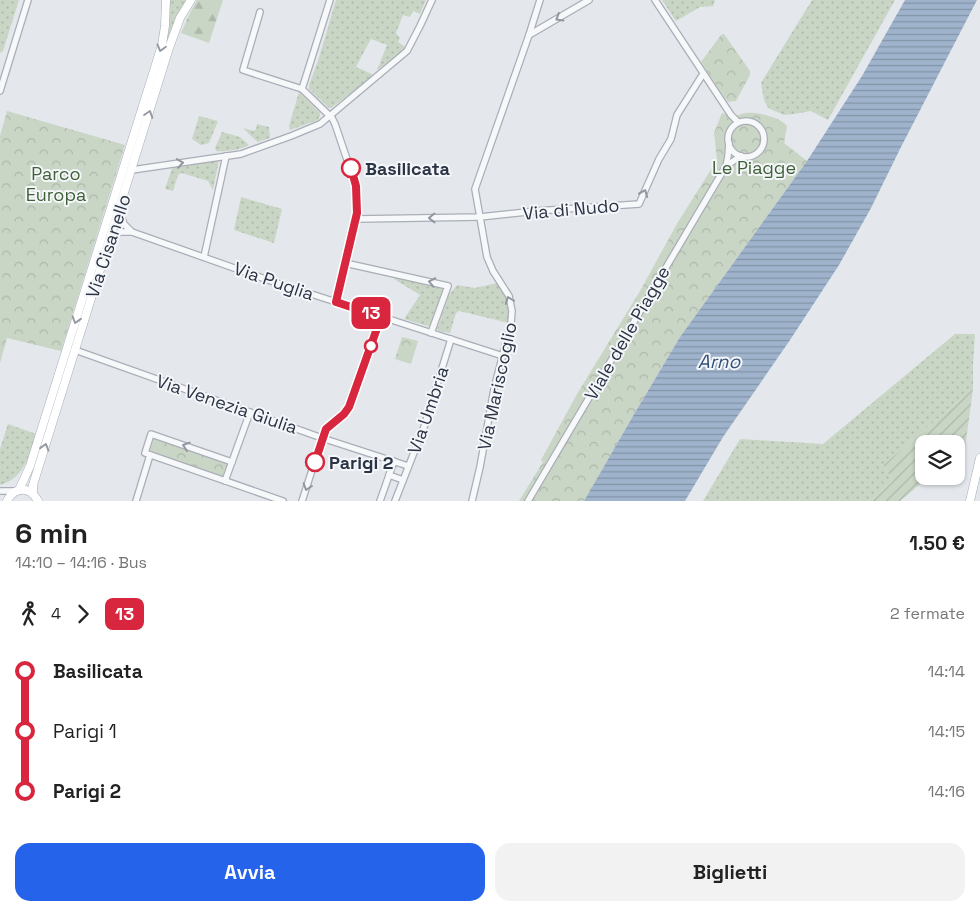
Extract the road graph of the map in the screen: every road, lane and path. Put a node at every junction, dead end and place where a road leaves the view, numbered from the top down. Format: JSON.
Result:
{"nodes":[{"id":1,"x":166,"y":0,"type":"edge"},
{"id":2,"x":191,"y":0,"type":"edge"},
{"id":3,"x":330,"y":0,"type":"edge"},
{"id":4,"x":432,"y":0,"type":"edge"},
{"id":5,"x":540,"y":0,"type":"edge"},
{"id":6,"x":589,"y":0,"type":"edge"},
{"id":7,"x":655,"y":0,"type":"edge"},
{"id":8,"x":28,"y":1,"type":"edge"},
{"id":9,"x":260,"y":12,"type":"dead end"},
{"id":10,"x":529,"y":36,"type":"junction"},
{"id":11,"x":703,"y":74,"type":"junction"},
{"id":12,"x":302,"y":89,"type":"junction"},
{"id":13,"x":0,"y":91,"type":"edge"},
{"id":14,"x":330,"y":116,"type":"junction"},
{"id":15,"x":738,"y":122,"type":"junction"},
{"id":16,"x":729,"y":143,"type":"junction"},
{"id":17,"x":226,"y":156,"type":"junction"},
{"id":18,"x":741,"y":156,"type":"junction"},
{"id":19,"x":726,"y":166,"type":"junction"},
{"id":20,"x":132,"y":170,"type":"junction"},
{"id":21,"x":119,"y":210,"type":"junction"},
{"id":22,"x":480,"y":217,"type":"junction"},
{"id":23,"x":356,"y":219,"type":"junction"},
{"id":24,"x":132,"y":232,"type":"junction"},
{"id":25,"x":111,"y":236,"type":"junction"},
{"id":26,"x":204,"y":257,"type":"junction"},
{"id":27,"x":345,"y":263,"type":"junction"},
{"id":28,"x":336,"y":302,"type":"junction"},
{"id":29,"x":381,"y":317,"type":"junction"},
{"id":30,"x":431,"y":333,"type":"junction"},
{"id":31,"x":451,"y":339,"type":"junction"},
{"id":32,"x":75,"y":350,"type":"junction"},
{"id":33,"x":503,"y":356,"type":"junction"},
{"id":34,"x":250,"y":412,"type":"junction"},
{"id":35,"x":322,"y":438,"type":"junction"},
{"id":36,"x":150,"y":455,"type":"junction"},
{"id":37,"x":980,"y":458,"type":"edge"},
{"id":38,"x":394,"y":461,"type":"junction"},
{"id":39,"x":232,"y":462,"type":"junction"},
{"id":40,"x":408,"y":466,"type":"junction"},
{"id":41,"x":389,"y":475,"type":"junction"},
{"id":42,"x":403,"y":480,"type":"junction"},
{"id":43,"x":225,"y":481,"type":"junction"},
{"id":44,"x":0,"y":491,"type":"edge"},
{"id":45,"x":18,"y":491,"type":"junction"},
{"id":46,"x":33,"y":494,"type":"junction"},
{"id":47,"x":6,"y":501,"type":"edge"},
{"id":48,"x":38,"y":501,"type":"edge"},
{"id":49,"x":136,"y":501,"type":"edge"},
{"id":50,"x":283,"y":501,"type":"edge"},
{"id":51,"x":302,"y":501,"type":"edge"},
{"id":52,"x":380,"y":501,"type":"edge"},
{"id":53,"x":395,"y":501,"type":"edge"},
{"id":54,"x":472,"y":501,"type":"edge"},
{"id":55,"x":528,"y":501,"type":"edge"},
{"id":56,"x":970,"y":501,"type":"edge"}],
"edges":[{"from":1,"to":45,"type":"main road","name":"Via Cisanello","one_way":true},
{"from":20,"to":2,"type":"main road","name":"Via Cisanello","one_way":true},
{"from":3,"to":12,"type":"street"},
{"from":4,"to":14,"type":"street"},
{"from":5,"to":10,"type":"street","name":"Via Mariscoglio"},
{"from":6,"to":10,"type":"street","one_way":true},
{"from":7,"to":11,"type":"street"},
{"from":8,"to":13,"type":"street"},
{"from":9,"to":12,"type":"street"},
{"from":10,"to":22,"type":"street","name":"Via Mariscoglio"},
{"from":11,"to":15,"type":"street"},
{"from":22,"to":11,"type":"street","name":"Via di Nudo","one_way":true},
{"from":12,"to":14,"type":"street"},
{"from":14,"to":17,"type":"street"},
{"from":14,"to":23,"type":"street"},
{"from":15,"to":16,"type":"street"},
{"from":15,"to":18,"type":"street"},
{"from":16,"to":18,"type":"street"},
{"from":16,"to":19,"type":"street","name":"Viale delle Piagge"},
{"from":20,"to":17,"type":"street","one_way":true},
{"from":17,"to":26,"type":"street"},
{"from":18,"to":19,"type":"street","name":"Viale delle Piagge"},
{"from":19,"to":55,"type":"street","name":"Viale delle Piagge"},
{"from":20,"to":21,"type":"main road","name":"Via Cisanello"},
{"from":21,"to":24,"type":"street"},
{"from":21,"to":25,"type":"main road","name":"Via Cisanello"},
{"from":22,"to":23,"type":"street","name":"Via di Nudo","one_way":true},
{"from":33,"to":22,"type":"street","name":"Via Mariscoglio","one_way":true},
{"from":23,"to":27,"type":"street"},
{"from":24,"to":25,"type":"street","name":"Via Puglia"},
{"from":24,"to":26,"type":"street","name":"Via Puglia"},
{"from":25,"to":32,"type":"main road","name":"Via Cisanello"},
{"from":26,"to":28,"type":"street","name":"Via Puglia"},
{"from":27,"to":28,"type":"street"},
{"from":30,"to":27,"type":"street","one_way":true},
{"from":28,"to":29,"type":"street","name":"Via Puglia"},
{"from":29,"to":30,"type":"street","name":"Via Puglia"},
{"from":29,"to":35,"type":"street"},
{"from":30,"to":31,"type":"street","name":"Via Puglia"},
{"from":31,"to":33,"type":"street","name":"Via Puglia"},
{"from":31,"to":40,"type":"street","name":"Via Umbria"},
{"from":32,"to":34,"type":"street","name":"Via Venezia Giulia"},
{"from":46,"to":32,"type":"main road","name":"Via Cisanello","one_way":true},
{"from":33,"to":54,"type":"street","name":"Via Mariscoglio"},
{"from":34,"to":35,"type":"street","name":"Via Venezia Giulia"},
{"from":34,"to":39,"type":"street"},
{"from":35,"to":38,"type":"street","name":"Via Venezia Giulia"},
{"from":35,"to":51,"type":"street","one_way":true},
{"from":39,"to":36,"type":"street","one_way":true},
{"from":36,"to":43,"type":"street"},
{"from":36,"to":49,"type":"street"},
{"from":37,"to":56,"type":"main road"},
{"from":38,"to":40,"type":"street","name":"Via Venezia Giulia"},
{"from":38,"to":41,"type":"street"},
{"from":39,"to":43,"type":"street"},
{"from":40,"to":42,"type":"street","name":"Via Umbria"},
{"from":41,"to":42,"type":"street"},
{"from":41,"to":52,"type":"street"},
{"from":42,"to":53,"type":"street","name":"Via Umbria"},
{"from":43,"to":50,"type":"street"},
{"from":44,"to":45,"type":"street"},
{"from":45,"to":46,"type":"main road"},
{"from":45,"to":47,"type":"main road"},
{"from":46,"to":48,"type":"main road"}]}
